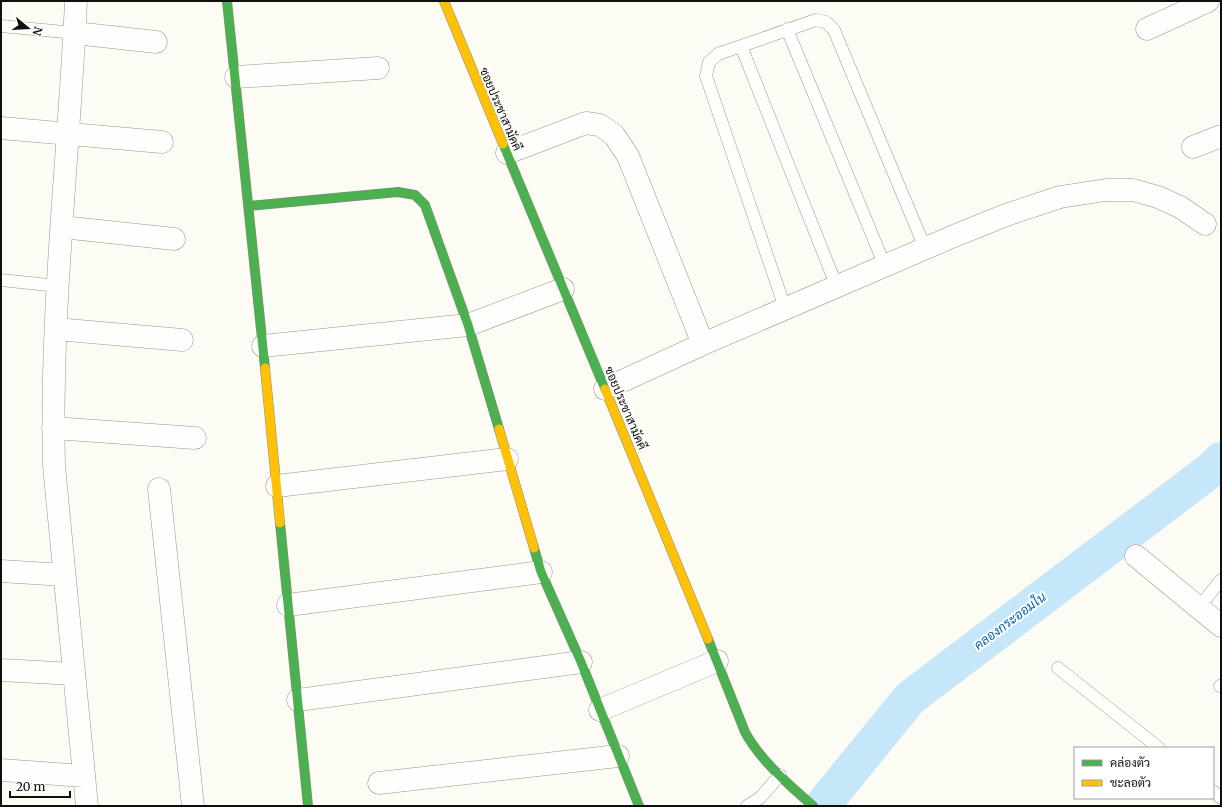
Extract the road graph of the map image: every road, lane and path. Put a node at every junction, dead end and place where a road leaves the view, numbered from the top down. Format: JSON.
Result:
{"nodes":[{"id":1,"x":76,"y":1,"type":"edge"},
{"id":2,"x":227,"y":1,"type":"edge"},
{"id":3,"x":444,"y":1,"type":"edge"},
{"id":4,"x":1208,"y":1,"type":"edge"},
{"id":5,"x":1,"y":26,"type":"edge"},
{"id":6,"x":787,"y":29,"type":"junction"},
{"id":7,"x":1147,"y":29,"type":"dead end"},
{"id":8,"x":75,"y":33,"type":"junction"},
{"id":9,"x":156,"y":42,"type":"dead end"},
{"id":10,"x":741,"y":46,"type":"junction"},
{"id":11,"x":378,"y":68,"type":"dead end"},
{"id":12,"x":236,"y":77,"type":"junction"},
{"id":13,"x":1,"y":128,"type":"edge"},
{"id":14,"x":68,"y":134,"type":"junction"},
{"id":15,"x":1221,"y":136,"type":"edge"},
{"id":16,"x":162,"y":142,"type":"dead end"},
{"id":17,"x":1193,"y":147,"type":"dead end"},
{"id":18,"x":507,"y":153,"type":"junction"},
{"id":19,"x":249,"y":206,"type":"junction"},
{"id":20,"x":1205,"y":224,"type":"dead end"},
{"id":21,"x":62,"y":227,"type":"junction"},
{"id":22,"x":174,"y":239,"type":"dead end"},
{"id":23,"x":925,"y":248,"type":"junction"},
{"id":24,"x":885,"y":266,"type":"junction"},
{"id":25,"x":1,"y":280,"type":"edge"},
{"id":26,"x":58,"y":286,"type":"junction"},
{"id":27,"x":836,"y":287,"type":"junction"},
{"id":28,"x":563,"y":289,"type":"junction"},
{"id":29,"x":785,"y":308,"type":"junction"},
{"id":30,"x":468,"y":325,"type":"junction"},
{"id":31,"x":56,"y":329,"type":"junction"},
{"id":32,"x":182,"y":340,"type":"dead end"},
{"id":33,"x":703,"y":344,"type":"junction"},
{"id":34,"x":263,"y":346,"type":"junction"},
{"id":35,"x":605,"y":389,"type":"junction"},
{"id":36,"x":53,"y":428,"type":"junction"},
{"id":37,"x":195,"y":438,"type":"dead end"},
{"id":38,"x":507,"y":459,"type":"junction"},
{"id":39,"x":277,"y":486,"type":"junction"},
{"id":40,"x":159,"y":489,"type":"dead end"},
{"id":41,"x":1136,"y":556,"type":"dead end"},
{"id":42,"x":1,"y":571,"type":"edge"},
{"id":43,"x":541,"y":572,"type":"junction"},
{"id":44,"x":64,"y":575,"type":"junction"},
{"id":45,"x":1221,"y":580,"type":"edge"},
{"id":46,"x":288,"y":604,"type":"junction"},
{"id":47,"x":1198,"y":607,"type":"junction"},
{"id":48,"x":1221,"y":626,"type":"edge"},
{"id":49,"x":717,"y":661,"type":"junction"},
{"id":50,"x":581,"y":662,"type":"junction"},
{"id":51,"x":1058,"y":668,"type":"dead end"},
{"id":52,"x":1,"y":670,"type":"edge"},
{"id":53,"x":74,"y":674,"type":"junction"},
{"id":54,"x":298,"y":700,"type":"junction"},
{"id":55,"x":600,"y":710,"type":"junction"},
{"id":56,"x":1158,"y":747,"type":"edge"},
{"id":57,"x":618,"y":756,"type":"junction"},
{"id":58,"x":1,"y":770,"type":"edge"},
{"id":59,"x":84,"y":776,"type":"junction"},
{"id":60,"x":783,"y":779,"type":"junction"},
{"id":61,"x":379,"y":784,"type":"dead end"},
{"id":62,"x":87,"y":806,"type":"edge"},
{"id":63,"x":193,"y":806,"type":"edge"},
{"id":64,"x":308,"y":806,"type":"edge"},
{"id":65,"x":639,"y":806,"type":"edge"},
{"id":66,"x":747,"y":806,"type":"edge"},
{"id":67,"x":813,"y":806,"type":"edge"}],
"edges":[{"from":1,"to":8,"type":"street"},
{"from":2,"to":12,"type":"street"},
{"from":3,"to":18,"type":"street","name":"ซอยประชาสามัคคี"},
{"from":4,"to":7,"type":"street"},
{"from":5,"to":8,"type":"lane"},
{"from":6,"to":10,"type":"lane"},
{"from":6,"to":23,"type":"lane"},
{"from":6,"to":24,"type":"lane"},
{"from":8,"to":9,"type":"street"},
{"from":8,"to":14,"type":"street"},
{"from":10,"to":27,"type":"lane"},
{"from":10,"to":29,"type":"lane"},
{"from":11,"to":12,"type":"street"},
{"from":12,"to":19,"type":"street"},
{"from":13,"to":14,"type":"street"},
{"from":14,"to":16,"type":"street"},
{"from":14,"to":21,"type":"street"},
{"from":15,"to":17,"type":"street"},
{"from":18,"to":28,"type":"street","name":"ซอยประชาสามัคคี"},
{"from":18,"to":33,"type":"street"},
{"from":19,"to":30,"type":"street"},
{"from":19,"to":34,"type":"street"},
{"from":20,"to":23,"type":"street"},
{"from":21,"to":22,"type":"street"},
{"from":21,"to":26,"type":"street"},
{"from":23,"to":24,"type":"street"},
{"from":24,"to":27,"type":"street"},
{"from":25,"to":26,"type":"lane"},
{"from":26,"to":31,"type":"street"},
{"from":27,"to":29,"type":"street"},
{"from":28,"to":30,"type":"street"},
{"from":28,"to":35,"type":"street","name":"ซอยประชาสามัคคี"},
{"from":29,"to":33,"type":"street"},
{"from":30,"to":34,"type":"street"},
{"from":30,"to":38,"type":"street"},
{"from":31,"to":32,"type":"street"},
{"from":31,"to":36,"type":"street"},
{"from":33,"to":35,"type":"street"},
{"from":34,"to":39,"type":"street"},
{"from":35,"to":49,"type":"street","name":"ซอยประชาสามัคคี"},
{"from":36,"to":37,"type":"street"},
{"from":36,"to":44,"type":"street"},
{"from":38,"to":39,"type":"street"},
{"from":38,"to":43,"type":"street"},
{"from":39,"to":46,"type":"street"},
{"from":40,"to":63,"type":"street"},
{"from":41,"to":47,"type":"street"},
{"from":42,"to":44,"type":"street"},
{"from":43,"to":46,"type":"street"},
{"from":43,"to":50,"type":"street"},
{"from":44,"to":53,"type":"street"},
{"from":45,"to":47,"type":"lane"},
{"from":46,"to":54,"type":"street"},
{"from":47,"to":48,"type":"street"},
{"from":49,"to":55,"type":"street"},
{"from":49,"to":60,"type":"street","name":"ซอยประชาสามัคคี"},
{"from":50,"to":54,"type":"street"},
{"from":50,"to":55,"type":"street"},
{"from":51,"to":56,"type":"lane"},
{"from":52,"to":53,"type":"street"},
{"from":53,"to":59,"type":"street"},
{"from":54,"to":64,"type":"street"},
{"from":55,"to":57,"type":"street"},
{"from":57,"to":61,"type":"street"},
{"from":57,"to":65,"type":"street"},
{"from":58,"to":59,"type":"street"},
{"from":59,"to":62,"type":"street"},
{"from":60,"to":66,"type":"lane"},
{"from":60,"to":67,"type":"street","name":"ซอยประชาสามัคคี"}]}
